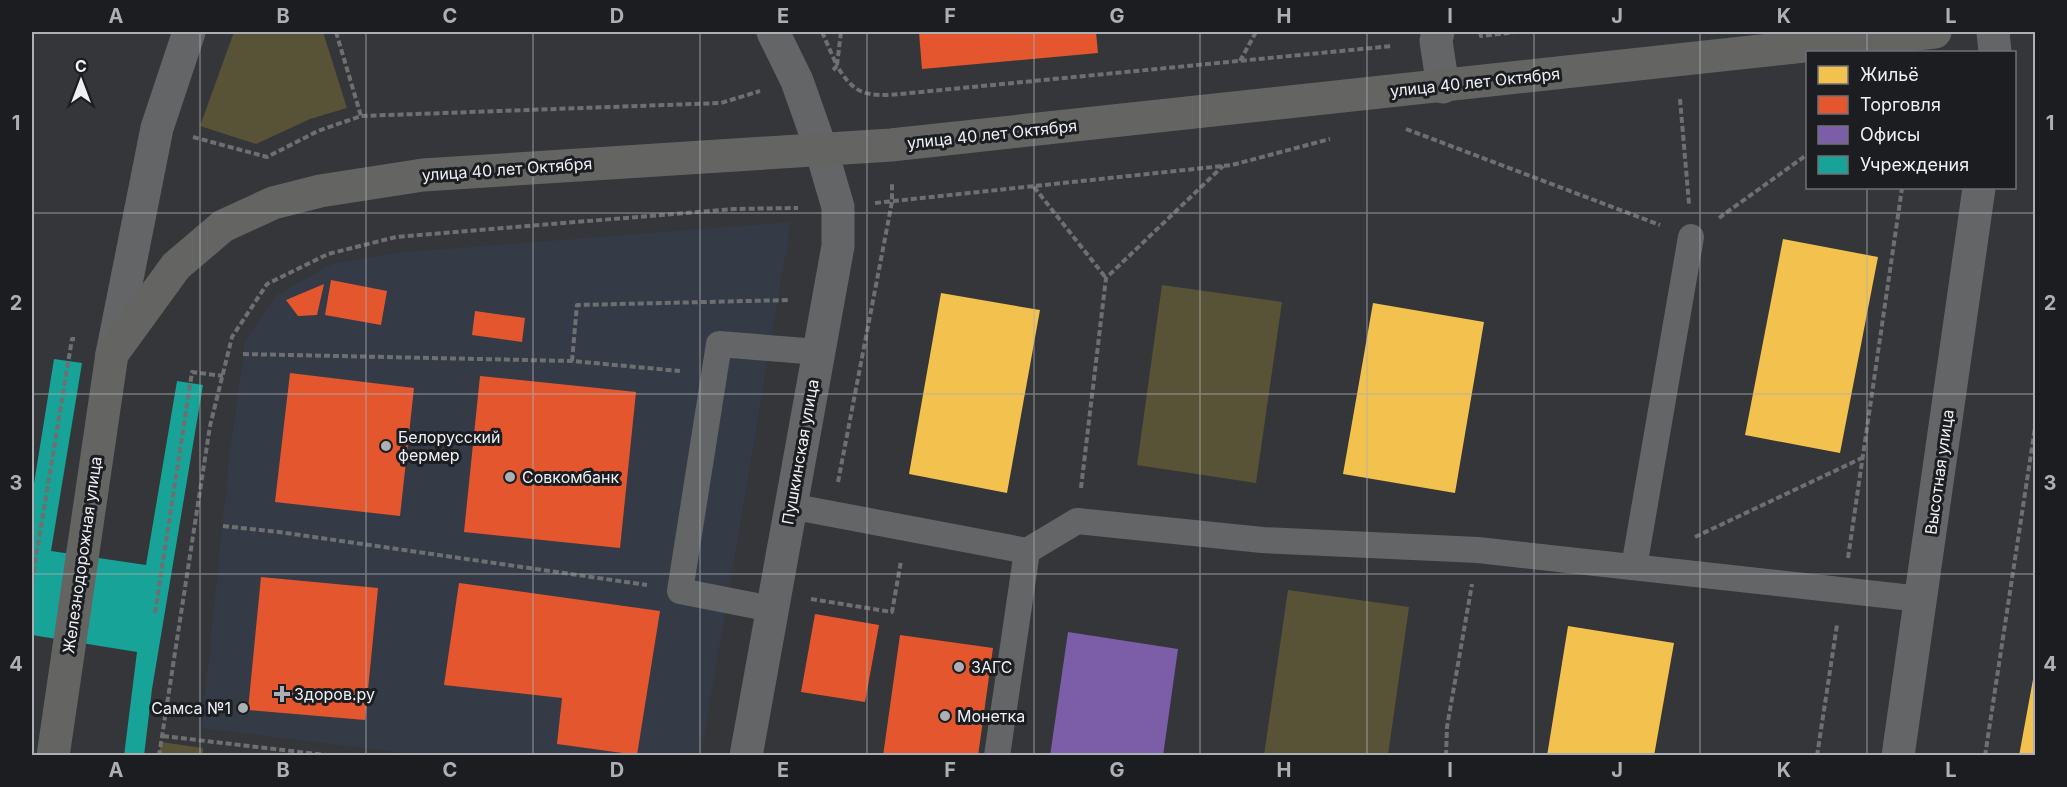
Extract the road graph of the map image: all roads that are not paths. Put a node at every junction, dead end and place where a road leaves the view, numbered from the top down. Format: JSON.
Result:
{"nodes":[{"id":1,"x":189,"y":32,"type":"edge"},
{"id":2,"x":773,"y":32,"type":"edge"},
{"id":3,"x":1438,"y":32,"type":"edge"},
{"id":4,"x":1916,"y":32,"type":"edge"},
{"id":5,"x":1993,"y":32,"type":"edge"},
{"id":6,"x":1995,"y":51,"type":"edge"},
{"id":7,"x":1443,"y":87,"type":"junction"},
{"id":8,"x":821,"y":149,"type":"junction"},
{"id":9,"x":1979,"y":189,"type":"edge"},
{"id":10,"x":1691,"y":237,"type":"road end"},
{"id":11,"x":818,"y":352,"type":"junction"},
{"id":12,"x":112,"y":354,"type":"junction"},
{"id":13,"x":790,"y":506,"type":"junction"},
{"id":14,"x":1027,"y":550,"type":"junction"},
{"id":15,"x":1634,"y":567,"type":"junction"},
{"id":16,"x":1921,"y":599,"type":"junction"},
{"id":17,"x":771,"y":609,"type":"junction"},
{"id":18,"x":57,"y":747,"type":"edge"},
{"id":19,"x":746,"y":756,"type":"edge"},
{"id":20,"x":997,"y":756,"type":"edge"},
{"id":21,"x":1898,"y":756,"type":"edge"}],
"edges":[{"from":1,"to":12,"type":"street"},
{"from":2,"to":8,"type":"street","name":"Пушкинская улица"},
{"from":3,"to":7,"type":"street"},
{"from":4,"to":7,"type":"main road","name":"улица 40 лет Октября"},
{"from":5,"to":6,"type":"street"},
{"from":7,"to":8,"type":"main road","name":"улица 40 лет Октября"},
{"from":8,"to":11,"type":"street","name":"Пушкинская улица"},
{"from":8,"to":12,"type":"main road","name":"улица 40 лет Октября"},
{"from":9,"to":16,"type":"street","name":"Высотная улица"},
{"from":10,"to":15,"type":"lane"},
{"from":11,"to":13,"type":"street","name":"Пушкинская улица"},
{"from":11,"to":17,"type":"lane"},
{"from":12,"to":18,"type":"main road","name":"Железнодорожная улица"},
{"from":13,"to":14,"type":"lane"},
{"from":13,"to":17,"type":"street","name":"Пушкинская улица"},
{"from":14,"to":15,"type":"lane"},
{"from":14,"to":20,"type":"lane"},
{"from":15,"to":16,"type":"lane"},
{"from":16,"to":21,"type":"street","name":"Высотная улица"},
{"from":17,"to":19,"type":"street","name":"Пушкинская улица"}]}
